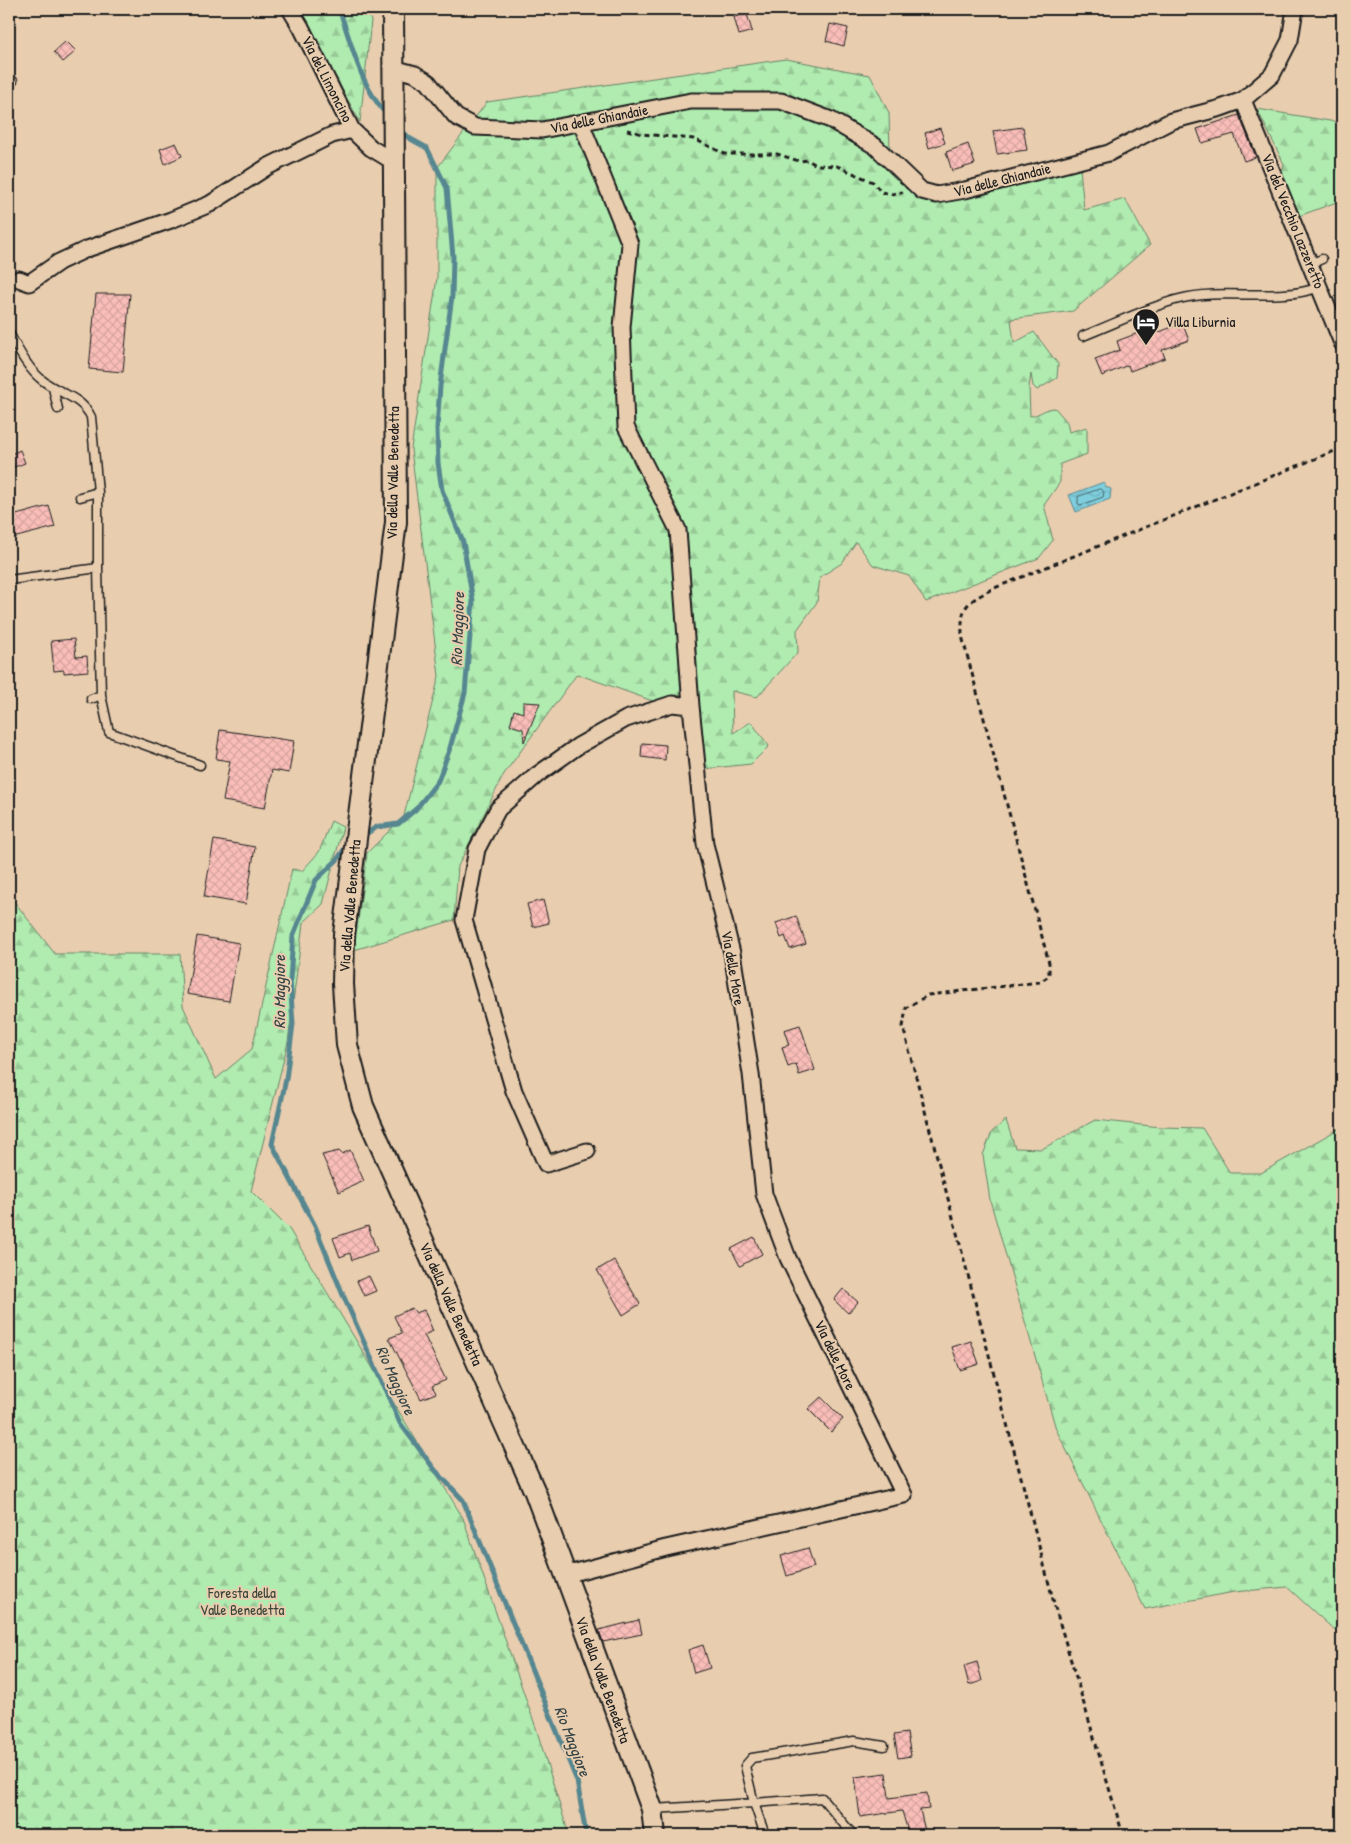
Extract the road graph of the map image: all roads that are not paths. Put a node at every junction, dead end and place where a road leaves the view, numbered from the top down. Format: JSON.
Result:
{"nodes":[{"id":1,"x":290,"y":9,"type":"edge"},
{"id":2,"x":393,"y":9,"type":"edge"},
{"id":3,"x":1295,"y":9,"type":"edge"},
{"id":4,"x":393,"y":68,"type":"junction"},
{"id":5,"x":1243,"y":100,"type":"junction"},
{"id":6,"x":581,"y":123,"type":"junction"},
{"id":7,"x":352,"y":130,"type":"junction"},
{"id":8,"x":394,"y":153,"type":"junction"},
{"id":9,"x":19,"y":279,"type":"dead end"},
{"id":10,"x":1320,"y":286,"type":"junction"},
{"id":11,"x":9,"y":333,"type":"edge"},
{"id":12,"x":1083,"y":336,"type":"dead end"},
{"id":13,"x":1342,"y":342,"type":"edge"},
{"id":14,"x":53,"y":388,"type":"junction"},
{"id":15,"x":58,"y":410,"type":"dead end"},
{"id":16,"x":98,"y":492,"type":"junction"},
{"id":17,"x":80,"y":497,"type":"dead end"},
{"id":18,"x":98,"y":568,"type":"junction"},
{"id":19,"x":9,"y":580,"type":"edge"},
{"id":20,"x":102,"y":695,"type":"junction"},
{"id":21,"x":91,"y":699,"type":"dead end"},
{"id":22,"x":691,"y":706,"type":"junction"},
{"id":23,"x":200,"y":764,"type":"dead end"},
{"id":24,"x":587,"y":1151,"type":"dead end"},
{"id":25,"x":565,"y":1574,"type":"junction"},
{"id":26,"x":884,"y":1746,"type":"dead end"},
{"id":27,"x":754,"y":1803,"type":"junction"},
{"id":28,"x":652,"y":1809,"type":"junction"},
{"id":29,"x":655,"y":1835,"type":"edge"},
{"id":30,"x":765,"y":1835,"type":"edge"},
{"id":31,"x":853,"y":1835,"type":"edge"}],
"edges":[{"from":1,"to":7,"type":"street","name":"Via del Limoncino"},
{"from":2,"to":4,"type":"main road","name":"Via della Valle Benedetta"},
{"from":3,"to":5,"type":"street","name":"Via delle Ghiandaie"},
{"from":4,"to":6,"type":"street","name":"Via delle Ghiandaie"},
{"from":4,"to":8,"type":"main road","name":"Via della Valle Benedetta"},
{"from":5,"to":6,"type":"street","name":"Via delle Ghiandaie"},
{"from":5,"to":10,"type":"street","name":"Via del Vecchio Lazzeretto"},
{"from":6,"to":22,"type":"street"},
{"from":7,"to":8,"type":"street","name":"Via del Limoncino"},
{"from":7,"to":9,"type":"street"},
{"from":8,"to":25,"type":"main road","name":"Via della Valle Benedetta"},
{"from":10,"to":12,"type":"lane"},
{"from":10,"to":13,"type":"street","name":"Via del Vecchio Lazzeretto"},
{"from":11,"to":14,"type":"lane"},
{"from":14,"to":15,"type":"lane"},
{"from":14,"to":16,"type":"lane"},
{"from":16,"to":17,"type":"lane"},
{"from":16,"to":18,"type":"lane"},
{"from":18,"to":19,"type":"lane"},
{"from":18,"to":20,"type":"lane"},
{"from":20,"to":21,"type":"lane"},
{"from":20,"to":23,"type":"lane"},
{"from":22,"to":24,"type":"street"},
{"from":22,"to":25,"type":"street","name":"Via delle More"},
{"from":25,"to":28,"type":"main road","name":"Via della Valle Benedetta"},
{"from":26,"to":27,"type":"lane"},
{"from":27,"to":28,"type":"lane"},
{"from":27,"to":30,"type":"lane"},
{"from":27,"to":31,"type":"lane"},
{"from":28,"to":29,"type":"main road","name":"Via della Valle Benedetta"}]}
